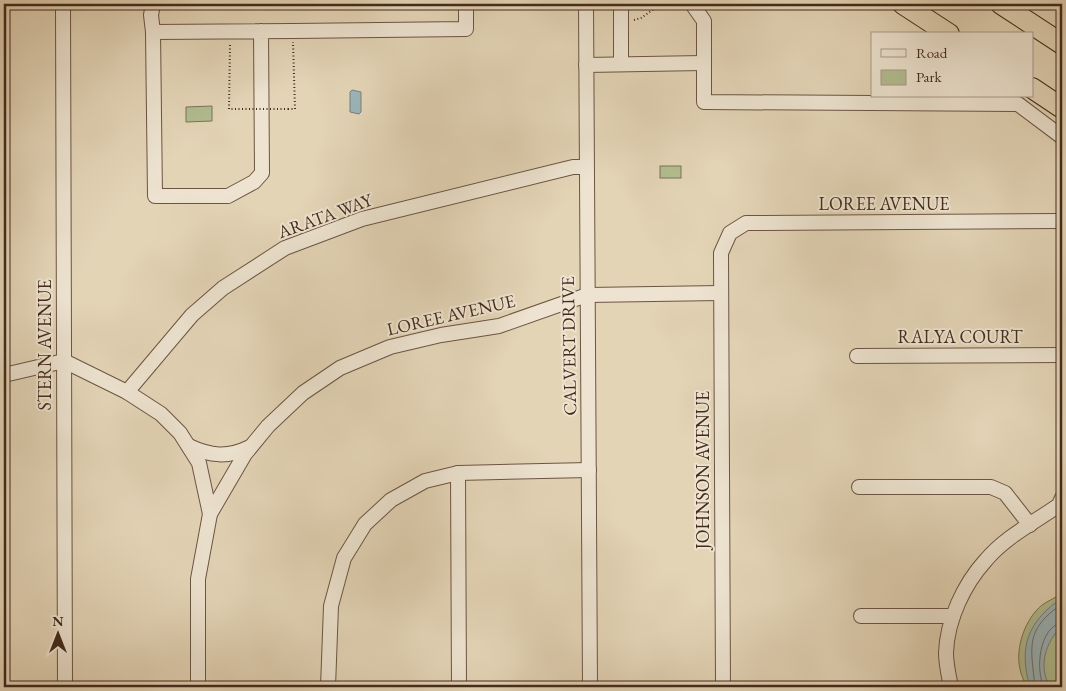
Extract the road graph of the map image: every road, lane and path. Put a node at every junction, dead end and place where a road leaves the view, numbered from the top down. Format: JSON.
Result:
{"nodes":[{"id":1,"x":63,"y":4,"type":"edge"},
{"id":2,"x":153,"y":4,"type":"edge"},
{"id":3,"x":466,"y":4,"type":"edge"},
{"id":4,"x":586,"y":4,"type":"edge"},
{"id":5,"x":621,"y":4,"type":"edge"},
{"id":6,"x":661,"y":4,"type":"edge"},
{"id":7,"x":672,"y":4,"type":"edge"},
{"id":8,"x":692,"y":4,"type":"edge"},
{"id":9,"x":903,"y":4,"type":"edge"},
{"id":10,"x":1001,"y":4,"type":"edge"},
{"id":11,"x":636,"y":20,"type":"dead end"},
{"id":12,"x":293,"y":30,"type":"junction"},
{"id":13,"x":230,"y":31,"type":"junction"},
{"id":14,"x":261,"y":31,"type":"junction"},
{"id":15,"x":153,"y":32,"type":"junction"},
{"id":16,"x":946,"y":32,"type":"edge"},
{"id":17,"x":1062,"y":44,"type":"edge"},
{"id":18,"x":703,"y":63,"type":"junction"},
{"id":19,"x":622,"y":64,"type":"junction"},
{"id":20,"x":586,"y":65,"type":"junction"},
{"id":21,"x":1034,"y":89,"type":"edge"},
{"id":22,"x":1062,"y":108,"type":"edge"},
{"id":23,"x":1062,"y":137,"type":"edge"},
{"id":24,"x":586,"y":167,"type":"junction"},
{"id":25,"x":1062,"y":221,"type":"edge"},
{"id":26,"x":720,"y":253,"type":"joint"},
{"id":27,"x":720,"y":293,"type":"junction"},
{"id":28,"x":587,"y":295,"type":"junction"},
{"id":29,"x":1062,"y":355,"type":"edge"},
{"id":30,"x":857,"y":356,"type":"dead end"},
{"id":31,"x":64,"y":361,"type":"junction"},
{"id":32,"x":4,"y":375,"type":"edge"},
{"id":33,"x":126,"y":392,"type":"junction"},
{"id":34,"x":189,"y":446,"type":"junction"},
{"id":35,"x":250,"y":447,"type":"junction"},
{"id":36,"x":588,"y":470,"type":"junction"},
{"id":37,"x":458,"y":473,"type":"junction"},
{"id":38,"x":859,"y":487,"type":"dead end"},
{"id":39,"x":1062,"y":498,"type":"edge"},
{"id":40,"x":210,"y":514,"type":"junction"},
{"id":41,"x":1030,"y":525,"type":"junction"},
{"id":42,"x":861,"y":616,"type":"dead end"},
{"id":43,"x":953,"y":616,"type":"junction"},
{"id":44,"x":64,"y":687,"type":"edge"},
{"id":45,"x":198,"y":687,"type":"edge"},
{"id":46,"x":328,"y":687,"type":"edge"},
{"id":47,"x":459,"y":687,"type":"edge"},
{"id":48,"x":590,"y":687,"type":"edge"},
{"id":49,"x":723,"y":687,"type":"edge"},
{"id":50,"x":951,"y":687,"type":"edge"}],
"edges":[{"from":1,"to":31,"type":"street","name":"STERN AVENUE"},
{"from":2,"to":15,"type":"street"},
{"from":3,"to":12,"type":"street"},
{"from":4,"to":20,"type":"street","name":"CALVERT DRIVE"},
{"from":5,"to":19,"type":"street"},
{"from":6,"to":7,"type":"path"},
{"from":6,"to":11,"type":"path"},
{"from":8,"to":18,"type":"street"},
{"from":9,"to":16,"type":"highway"},
{"from":10,"to":17,"type":"highway"},
{"from":12,"to":13,"type":"path","bridge":true},
{"from":12,"to":14,"type":"street"},
{"from":13,"to":14,"type":"street"},
{"from":13,"to":15,"type":"street"},
{"from":14,"to":15,"type":"street"},
{"from":18,"to":19,"type":"street"},
{"from":18,"to":23,"type":"street"},
{"from":19,"to":20,"type":"street"},
{"from":20,"to":24,"type":"street","name":"CALVERT DRIVE"},
{"from":21,"to":22,"type":"highway"},
{"from":24,"to":28,"type":"street","name":"CALVERT DRIVE"},
{"from":24,"to":33,"type":"street","name":"ARATA WAY"},
{"from":25,"to":26,"type":"street","name":"LOREE AVENUE"},
{"from":26,"to":27,"type":"street","name":"JOHNSON AVENUE"},
{"from":27,"to":28,"type":"street","name":"LOREE AVENUE"},
{"from":27,"to":49,"type":"street","name":"JOHNSON AVENUE"},
{"from":28,"to":35,"type":"street","name":"LOREE AVENUE"},
{"from":28,"to":36,"type":"street","name":"CALVERT DRIVE"},
{"from":29,"to":30,"type":"street","name":"RALYA COURT"},
{"from":31,"to":32,"type":"street"},
{"from":31,"to":33,"type":"street"},
{"from":31,"to":44,"type":"street","name":"STERN AVENUE"},
{"from":33,"to":34,"type":"street"},
{"from":34,"to":35,"type":"street"},
{"from":34,"to":40,"type":"street"},
{"from":35,"to":40,"type":"street","name":"LOREE AVENUE"},
{"from":36,"to":37,"type":"street"},
{"from":36,"to":48,"type":"street","name":"CALVERT DRIVE"},
{"from":37,"to":46,"type":"street"},
{"from":37,"to":47,"type":"street"},
{"from":38,"to":41,"type":"street"},
{"from":39,"to":41,"type":"street"},
{"from":40,"to":45,"type":"street"},
{"from":41,"to":43,"type":"street"},
{"from":42,"to":43,"type":"street"},
{"from":43,"to":50,"type":"street"}]}
